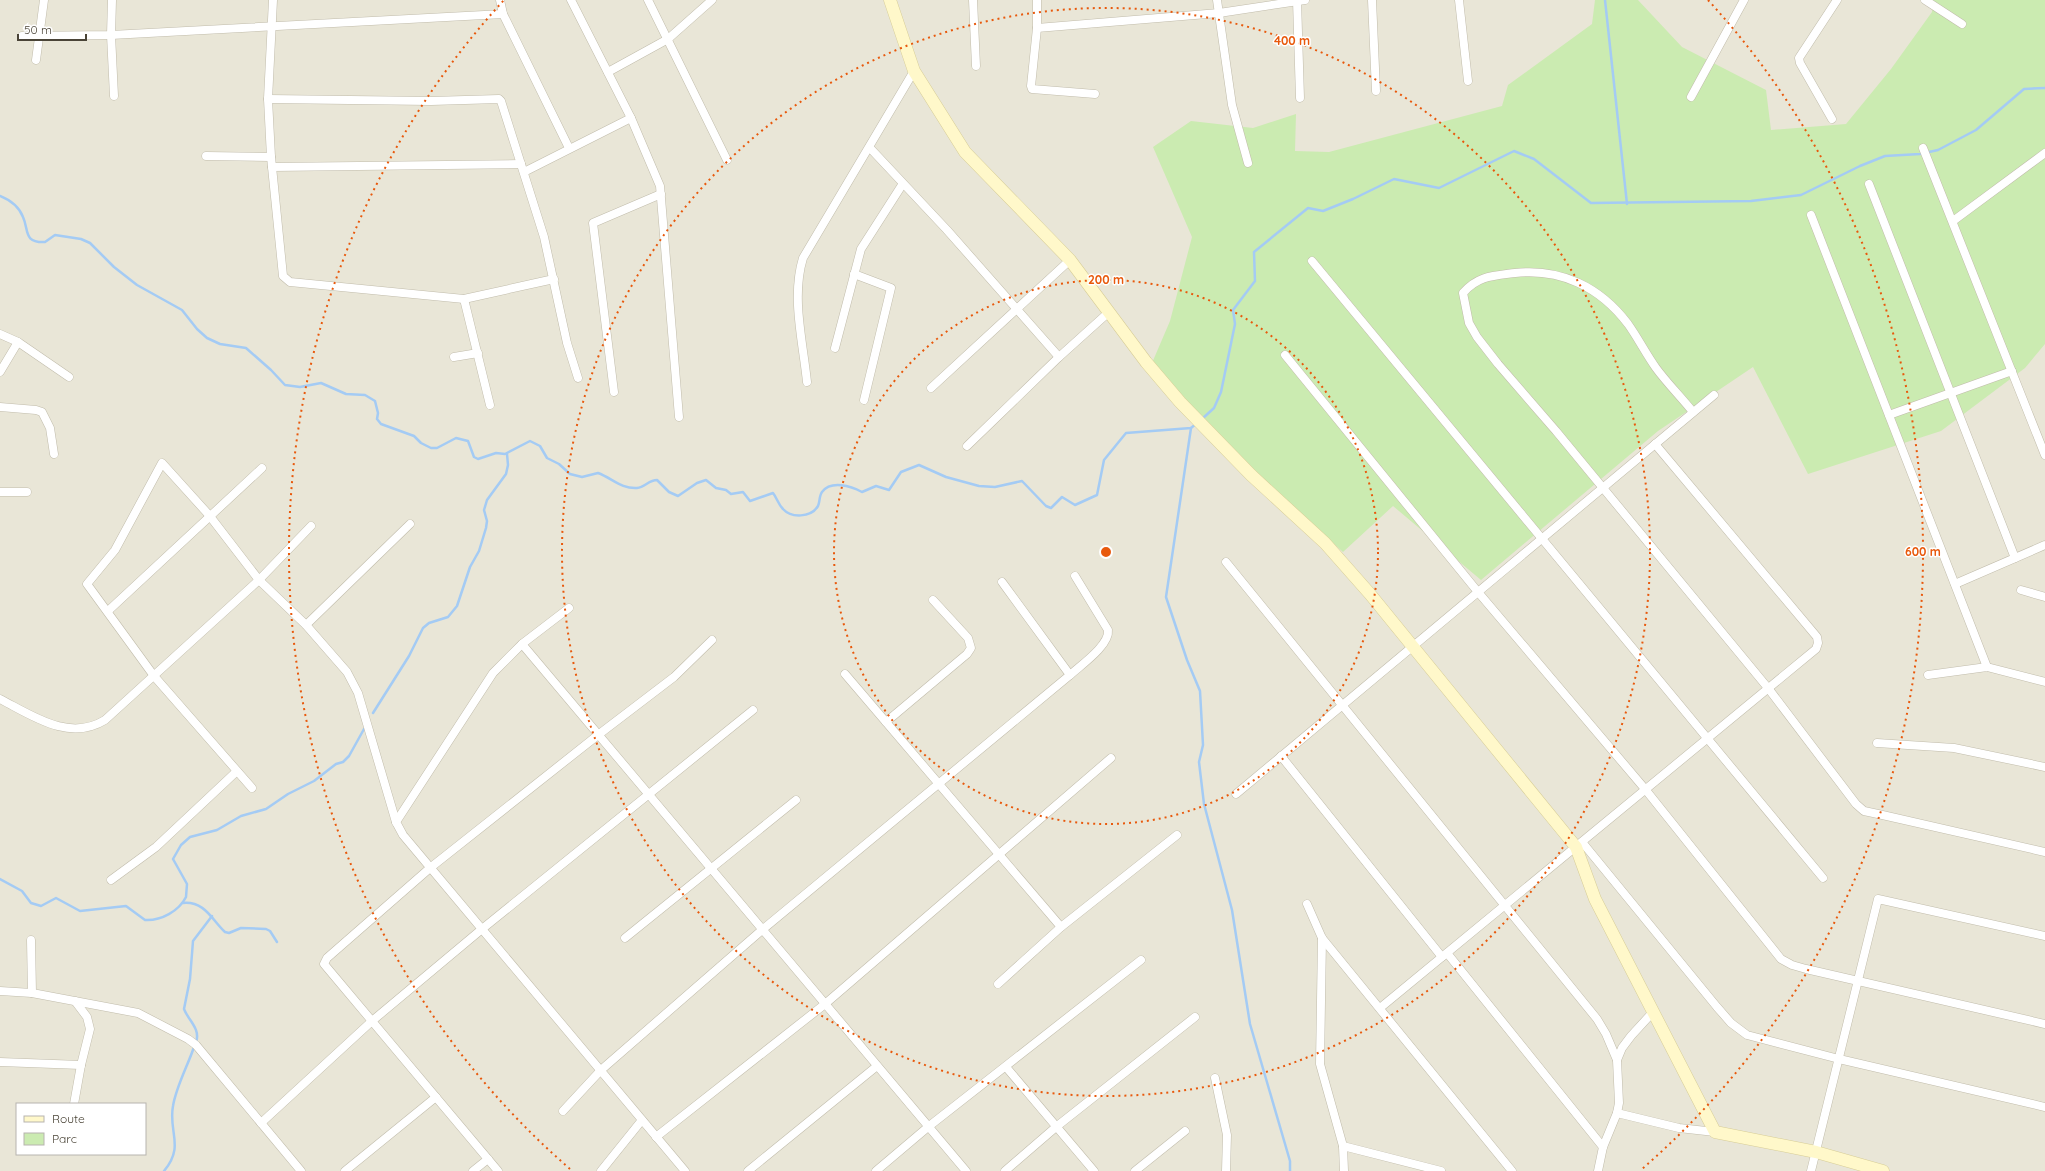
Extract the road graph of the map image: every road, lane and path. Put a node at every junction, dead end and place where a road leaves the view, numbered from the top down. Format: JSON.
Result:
{"nodes":[{"id":1,"x":44,"y":0,"type":"edge"},
{"id":2,"x":112,"y":0,"type":"edge"},
{"id":3,"x":273,"y":0,"type":"edge"},
{"id":4,"x":500,"y":0,"type":"edge"},
{"id":5,"x":571,"y":0,"type":"edge"},
{"id":6,"x":648,"y":0,"type":"edge"},
{"id":7,"x":712,"y":0,"type":"edge"},
{"id":8,"x":890,"y":0,"type":"edge"},
{"id":9,"x":974,"y":0,"type":"edge"},
{"id":10,"x":1037,"y":0,"type":"edge"},
{"id":11,"x":1217,"y":0,"type":"edge"},
{"id":12,"x":1372,"y":0,"type":"edge"},
{"id":13,"x":1459,"y":0,"type":"edge"},
{"id":14,"x":1744,"y":0,"type":"edge"},
{"id":15,"x":1837,"y":0,"type":"edge"},
{"id":16,"x":1926,"y":0,"type":"edge"},
{"id":17,"x":1300,"y":1,"type":"edge"},
{"id":18,"x":1219,"y":13,"type":"junction"},
{"id":19,"x":503,"y":14,"type":"junction"},
{"id":20,"x":1962,"y":24,"type":"dead end"},
{"id":21,"x":273,"y":27,"type":"junction"},
{"id":22,"x":1037,"y":28,"type":"junction"},
{"id":23,"x":41,"y":35,"type":"junction"},
{"id":24,"x":111,"y":35,"type":"junction"},
{"id":25,"x":22,"y":36,"type":"dead end"},
{"id":26,"x":668,"y":39,"type":"junction"},
{"id":27,"x":36,"y":60,"type":"dead end"},
{"id":28,"x":976,"y":66,"type":"dead end"},
{"id":29,"x":914,"y":71,"type":"junction"},
{"id":30,"x":608,"y":72,"type":"junction"},
{"id":31,"x":1468,"y":81,"type":"dead end"},
{"id":32,"x":1376,"y":91,"type":"dead end"},
{"id":33,"x":1094,"y":94,"type":"dead end"},
{"id":34,"x":114,"y":96,"type":"dead end"},
{"id":35,"x":1692,"y":97,"type":"dead end"},
{"id":36,"x":1300,"y":98,"type":"dead end"},
{"id":37,"x":268,"y":99,"type":"junction"},
{"id":38,"x":631,"y":118,"type":"junction"},
{"id":39,"x":1832,"y":119,"type":"dead end"},
{"id":40,"x":569,"y":148,"type":"junction"},
{"id":41,"x":870,"y":148,"type":"junction"},
{"id":42,"x":1923,"y":148,"type":"dead end"},
{"id":43,"x":2045,"y":153,"type":"edge"},
{"id":44,"x":206,"y":156,"type":"dead end"},
{"id":45,"x":271,"y":157,"type":"junction"},
{"id":46,"x":727,"y":160,"type":"dead end"},
{"id":47,"x":1248,"y":163,"type":"dead end"},
{"id":48,"x":522,"y":164,"type":"junction"},
{"id":49,"x":272,"y":167,"type":"junction"},
{"id":50,"x":524,"y":172,"type":"junction"},
{"id":51,"x":1869,"y":184,"type":"dead end"},
{"id":52,"x":902,"y":185,"type":"junction"},
{"id":53,"x":661,"y":194,"type":"junction"},
{"id":54,"x":1811,"y":215,"type":"dead end"},
{"id":55,"x":1953,"y":221,"type":"junction"},
{"id":56,"x":1070,"y":260,"type":"junction"},
{"id":57,"x":1312,"y":261,"type":"dead end"},
{"id":58,"x":854,"y":274,"type":"junction"},
{"id":59,"x":554,"y":278,"type":"junction"},
{"id":60,"x":464,"y":299,"type":"junction"},
{"id":61,"x":1016,"y":310,"type":"junction"},
{"id":62,"x":1109,"y":312,"type":"junction"},
{"id":63,"x":0,"y":334,"type":"edge"},
{"id":64,"x":18,"y":342,"type":"junction"},
{"id":65,"x":835,"y":348,"type":"dead end"},
{"id":66,"x":478,"y":353,"type":"junction"},
{"id":67,"x":1285,"y":355,"type":"dead end"},
{"id":68,"x":454,"y":357,"type":"dead end"},
{"id":69,"x":1059,"y":357,"type":"junction"},
{"id":70,"x":2012,"y":371,"type":"junction"},
{"id":71,"x":0,"y":372,"type":"edge"},
{"id":72,"x":69,"y":377,"type":"dead end"},
{"id":73,"x":578,"y":378,"type":"dead end"},
{"id":74,"x":807,"y":382,"type":"dead end"},
{"id":75,"x":931,"y":388,"type":"dead end"},
{"id":76,"x":614,"y":392,"type":"dead end"},
{"id":77,"x":1950,"y":393,"type":"junction"},
{"id":78,"x":1714,"y":395,"type":"dead end"},
{"id":79,"x":864,"y":400,"type":"dead end"},
{"id":80,"x":490,"y":405,"type":"dead end"},
{"id":81,"x":0,"y":407,"type":"edge"},
{"id":82,"x":1693,"y":412,"type":"junction"},
{"id":83,"x":1889,"y":415,"type":"junction"},
{"id":84,"x":679,"y":417,"type":"dead end"},
{"id":85,"x":1655,"y":444,"type":"junction"},
{"id":86,"x":967,"y":446,"type":"dead end"},
{"id":87,"x":54,"y":454,"type":"dead end"},
{"id":88,"x":2045,"y":455,"type":"edge"},
{"id":89,"x":262,"y":468,"type":"dead end"},
{"id":90,"x":1603,"y":488,"type":"junction"},
{"id":91,"x":0,"y":492,"type":"edge"},
{"id":92,"x":27,"y":492,"type":"dead end"},
{"id":93,"x":209,"y":515,"type":"junction"},
{"id":94,"x":410,"y":524,"type":"dead end"},
{"id":95,"x":311,"y":526,"type":"dead end"},
{"id":96,"x":1542,"y":538,"type":"junction"},
{"id":97,"x":2045,"y":545,"type":"edge"},
{"id":98,"x":2015,"y":558,"type":"junction"},
{"id":99,"x":1226,"y":562,"type":"dead end"},
{"id":100,"x":1075,"y":576,"type":"dead end"},
{"id":101,"x":259,"y":580,"type":"junction"},
{"id":102,"x":1002,"y":582,"type":"dead end"},
{"id":103,"x":1955,"y":584,"type":"junction"},
{"id":104,"x":2020,"y":590,"type":"dead end"},
{"id":105,"x":1478,"y":592,"type":"junction"},
{"id":106,"x":2045,"y":597,"type":"edge"},
{"id":107,"x":933,"y":600,"type":"dead end"},
{"id":108,"x":569,"y":608,"type":"dead end"},
{"id":109,"x":108,"y":611,"type":"junction"},
{"id":110,"x":306,"y":625,"type":"junction"},
{"id":111,"x":712,"y":640,"type":"dead end"},
{"id":112,"x":522,"y":644,"type":"junction"},
{"id":113,"x":1413,"y":646,"type":"junction"},
{"id":114,"x":1987,"y":667,"type":"junction"},
{"id":115,"x":845,"y":674,"type":"dead end"},
{"id":116,"x":1070,"y":675,"type":"junction"},
{"id":117,"x":1928,"y":675,"type":"dead end"},
{"id":118,"x":154,"y":676,"type":"junction"},
{"id":119,"x":2045,"y":682,"type":"edge"},
{"id":120,"x":1768,"y":688,"type":"junction"},
{"id":121,"x":0,"y":699,"type":"edge"},
{"id":122,"x":1343,"y":705,"type":"junction"},
{"id":123,"x":753,"y":710,"type":"dead end"},
{"id":124,"x":886,"y":722,"type":"junction"},
{"id":125,"x":598,"y":735,"type":"junction"},
{"id":126,"x":1708,"y":738,"type":"junction"},
{"id":127,"x":1877,"y":743,"type":"dead end"},
{"id":128,"x":1281,"y":756,"type":"junction"},
{"id":129,"x":1112,"y":758,"type":"dead end"},
{"id":130,"x":2045,"y":768,"type":"edge"},
{"id":131,"x":237,"y":771,"type":"junction"},
{"id":132,"x":939,"y":783,"type":"junction"},
{"id":133,"x":252,"y":788,"type":"dead end"},
{"id":134,"x":1646,"y":789,"type":"junction"},
{"id":135,"x":648,"y":794,"type":"junction"},
{"id":136,"x":1236,"y":794,"type":"dead end"},
{"id":137,"x":796,"y":800,"type":"dead end"},
{"id":138,"x":396,"y":822,"type":"junction"},
{"id":139,"x":1177,"y":835,"type":"dead end"},
{"id":140,"x":1579,"y":844,"type":"junction"},
{"id":141,"x":2045,"y":852,"type":"edge"},
{"id":142,"x":999,"y":855,"type":"junction"},
{"id":143,"x":430,"y":868,"type":"junction"},
{"id":144,"x":712,"y":869,"type":"junction"},
{"id":145,"x":1823,"y":878,"type":"dead end"},
{"id":146,"x":111,"y":880,"type":"dead end"},
{"id":147,"x":1307,"y":904,"type":"dead end"},
{"id":148,"x":1506,"y":904,"type":"junction"},
{"id":149,"x":1061,"y":927,"type":"junction"},
{"id":150,"x":482,"y":929,"type":"junction"},
{"id":151,"x":762,"y":930,"type":"junction"},
{"id":152,"x":2045,"y":936,"type":"edge"},
{"id":153,"x":625,"y":938,"type":"dead end"},
{"id":154,"x":1322,"y":938,"type":"junction"},
{"id":155,"x":31,"y":940,"type":"dead end"},
{"id":156,"x":1445,"y":955,"type":"junction"},
{"id":157,"x":1141,"y":960,"type":"dead end"},
{"id":158,"x":1858,"y":981,"type":"junction"},
{"id":159,"x":998,"y":984,"type":"dead end"},
{"id":160,"x":0,"y":991,"type":"edge"},
{"id":161,"x":32,"y":993,"type":"junction"},
{"id":162,"x":75,"y":1001,"type":"junction"},
{"id":163,"x":825,"y":1004,"type":"junction"},
{"id":164,"x":1380,"y":1008,"type":"junction"},
{"id":165,"x":1653,"y":1012,"type":"junction"},
{"id":166,"x":1195,"y":1017,"type":"dead end"},
{"id":167,"x":372,"y":1021,"type":"junction"},
{"id":168,"x":2045,"y":1024,"type":"edge"},
{"id":169,"x":1839,"y":1059,"type":"junction"},
{"id":170,"x":1617,"y":1060,"type":"junction"},
{"id":171,"x":0,"y":1062,"type":"edge"},
{"id":172,"x":81,"y":1065,"type":"junction"},
{"id":173,"x":877,"y":1066,"type":"junction"},
{"id":174,"x":1006,"y":1067,"type":"junction"},
{"id":175,"x":601,"y":1070,"type":"junction"},
{"id":176,"x":1215,"y":1078,"type":"dead end"},
{"id":177,"x":436,"y":1097,"type":"junction"},
{"id":178,"x":74,"y":1103,"type":"edge"},
{"id":179,"x":2045,"y":1107,"type":"edge"},
{"id":180,"x":563,"y":1111,"type":"dead end"},
{"id":181,"x":1617,"y":1113,"type":"junction"},
{"id":182,"x":642,"y":1120,"type":"junction"},
{"id":183,"x":261,"y":1123,"type":"junction"},
{"id":184,"x":928,"y":1127,"type":"junction"},
{"id":185,"x":1056,"y":1127,"type":"junction"},
{"id":186,"x":1185,"y":1131,"type":"dead end"},
{"id":187,"x":1715,"y":1132,"type":"junction"},
{"id":188,"x":656,"y":1137,"type":"junction"},
{"id":189,"x":1343,"y":1146,"type":"junction"},
{"id":190,"x":1603,"y":1147,"type":"junction"},
{"id":191,"x":1816,"y":1152,"type":"junction"},
{"id":192,"x":488,"y":1159,"type":"junction"},
{"id":193,"x":301,"y":1171,"type":"edge"},
{"id":194,"x":345,"y":1171,"type":"edge"},
{"id":195,"x":473,"y":1171,"type":"edge"},
{"id":196,"x":498,"y":1171,"type":"edge"},
{"id":197,"x":601,"y":1171,"type":"edge"},
{"id":198,"x":685,"y":1171,"type":"edge"},
{"id":199,"x":748,"y":1171,"type":"edge"},
{"id":200,"x":876,"y":1171,"type":"edge"},
{"id":201,"x":966,"y":1171,"type":"edge"},
{"id":202,"x":1005,"y":1171,"type":"edge"},
{"id":203,"x":1094,"y":1171,"type":"edge"},
{"id":204,"x":1135,"y":1171,"type":"edge"},
{"id":205,"x":1226,"y":1171,"type":"edge"},
{"id":206,"x":1344,"y":1171,"type":"edge"},
{"id":207,"x":1441,"y":1171,"type":"edge"},
{"id":208,"x":1512,"y":1171,"type":"edge"},
{"id":209,"x":1598,"y":1171,"type":"edge"},
{"id":210,"x":1811,"y":1171,"type":"edge"},
{"id":211,"x":1883,"y":1171,"type":"edge"}],
"edges":[{"from":1,"to":23,"type":"street"},
{"from":2,"to":24,"type":"street"},
{"from":3,"to":21,"type":"street"},
{"from":4,"to":19,"type":"street"},
{"from":5,"to":30,"type":"street"},
{"from":6,"to":26,"type":"street"},
{"from":7,"to":26,"type":"street"},
{"from":8,"to":29,"type":"street"},
{"from":9,"to":28,"type":"street"},
{"from":10,"to":22,"type":"street"},
{"from":11,"to":18,"type":"street"},
{"from":12,"to":32,"type":"street"},
{"from":13,"to":31,"type":"street"},
{"from":14,"to":35,"type":"street"},
{"from":15,"to":39,"type":"street"},
{"from":16,"to":20,"type":"street"},
{"from":17,"to":18,"type":"street"},
{"from":17,"to":36,"type":"street"},
{"from":18,"to":22,"type":"street"},
{"from":18,"to":47,"type":"street"},
{"from":19,"to":21,"type":"street"},
{"from":19,"to":40,"type":"street"},
{"from":21,"to":24,"type":"street"},
{"from":21,"to":37,"type":"street"},
{"from":22,"to":33,"type":"street"},
{"from":23,"to":24,"type":"street"},
{"from":23,"to":25,"type":"street"},
{"from":23,"to":27,"type":"street"},
{"from":24,"to":34,"type":"street"},
{"from":26,"to":30,"type":"street"},
{"from":26,"to":46,"type":"street"},
{"from":29,"to":41,"type":"street"},
{"from":29,"to":56,"type":"street"},
{"from":30,"to":38,"type":"street"},
{"from":37,"to":45,"type":"street"},
{"from":37,"to":48,"type":"street"},
{"from":38,"to":40,"type":"street"},
{"from":38,"to":53,"type":"street"},
{"from":40,"to":50,"type":"street"},
{"from":41,"to":52,"type":"street"},
{"from":41,"to":74,"type":"street"},
{"from":42,"to":55,"type":"street"},
{"from":43,"to":55,"type":"street"},
{"from":44,"to":45,"type":"street"},
{"from":45,"to":49,"type":"street"},
{"from":48,"to":49,"type":"street"},
{"from":48,"to":50,"type":"street"},
{"from":49,"to":60,"type":"street"},
{"from":50,"to":59,"type":"street"},
{"from":51,"to":77,"type":"street"},
{"from":52,"to":58,"type":"street"},
{"from":52,"to":61,"type":"street"},
{"from":53,"to":76,"type":"street"},
{"from":53,"to":84,"type":"street"},
{"from":54,"to":83,"type":"street"},
{"from":55,"to":70,"type":"street"},
{"from":56,"to":61,"type":"street"},
{"from":56,"to":62,"type":"street"},
{"from":57,"to":96,"type":"street"},
{"from":58,"to":65,"type":"street"},
{"from":58,"to":79,"type":"street"},
{"from":59,"to":60,"type":"street"},
{"from":59,"to":73,"type":"street"},
{"from":60,"to":66,"type":"street"},
{"from":61,"to":69,"type":"street"},
{"from":61,"to":75,"type":"street"},
{"from":62,"to":69,"type":"street"},
{"from":62,"to":113,"type":"street"},
{"from":63,"to":64,"type":"street"},
{"from":64,"to":71,"type":"street"},
{"from":64,"to":72,"type":"street"},
{"from":66,"to":68,"type":"street"},
{"from":66,"to":80,"type":"street"},
{"from":67,"to":105,"type":"street"},
{"from":69,"to":86,"type":"street"},
{"from":70,"to":77,"type":"street"},
{"from":70,"to":88,"type":"street"},
{"from":77,"to":83,"type":"street"},
{"from":77,"to":98,"type":"street"},
{"from":78,"to":82,"type":"street"},
{"from":81,"to":87,"type":"street"},
{"from":82,"to":85,"type":"street"},
{"from":82,"to":90,"type":"street"},
{"from":83,"to":103,"type":"street"},
{"from":85,"to":90,"type":"street"},
{"from":85,"to":120,"type":"street"},
{"from":89,"to":93,"type":"street"},
{"from":90,"to":96,"type":"street"},
{"from":90,"to":120,"type":"street"},
{"from":91,"to":92,"type":"street"},
{"from":93,"to":101,"type":"street"},
{"from":93,"to":109,"type":"street"},
{"from":93,"to":109,"type":"street"},
{"from":94,"to":110,"type":"street"},
{"from":95,"to":101,"type":"street"},
{"from":96,"to":105,"type":"street"},
{"from":96,"to":126,"type":"street"},
{"from":97,"to":98,"type":"street"},
{"from":98,"to":103,"type":"street"},
{"from":99,"to":122,"type":"street"},
{"from":100,"to":116,"type":"street"},
{"from":101,"to":110,"type":"street"},
{"from":101,"to":118,"type":"street"},
{"from":102,"to":116,"type":"street"},
{"from":103,"to":114,"type":"street"},
{"from":104,"to":106,"type":"street"},
{"from":105,"to":113,"type":"street"},
{"from":105,"to":134,"type":"street"},
{"from":107,"to":124,"type":"street"},
{"from":108,"to":112,"type":"street"},
{"from":109,"to":118,"type":"street"},
{"from":110,"to":138,"type":"street"},
{"from":111,"to":125,"type":"street"},
{"from":112,"to":125,"type":"street"},
{"from":112,"to":138,"type":"street"},
{"from":113,"to":122,"type":"street"},
{"from":113,"to":140,"type":"street"},
{"from":114,"to":117,"type":"street"},
{"from":114,"to":119,"type":"street"},
{"from":115,"to":124,"type":"street"},
{"from":116,"to":132,"type":"street"},
{"from":118,"to":121,"type":"street"},
{"from":118,"to":131,"type":"street"},
{"from":120,"to":126,"type":"street"},
{"from":120,"to":141,"type":"street"},
{"from":122,"to":128,"type":"street"},
{"from":122,"to":148,"type":"street"},
{"from":123,"to":135,"type":"street"},
{"from":124,"to":132,"type":"street"},
{"from":125,"to":135,"type":"street"},
{"from":125,"to":143,"type":"street"},
{"from":126,"to":134,"type":"street"},
{"from":126,"to":145,"type":"street"},
{"from":127,"to":130,"type":"street"},
{"from":128,"to":136,"type":"street"},
{"from":128,"to":156,"type":"street"},
{"from":129,"to":142,"type":"street"},
{"from":131,"to":133,"type":"street"},
{"from":131,"to":146,"type":"street"},
{"from":132,"to":142,"type":"street"},
{"from":132,"to":151,"type":"street"},
{"from":134,"to":140,"type":"street"},
{"from":134,"to":158,"type":"street"},
{"from":135,"to":144,"type":"street"},
{"from":135,"to":150,"type":"street"},
{"from":137,"to":144,"type":"street"},
{"from":138,"to":143,"type":"street"},
{"from":139,"to":149,"type":"street"},
{"from":140,"to":148,"type":"street"},
{"from":140,"to":165,"type":"street"},
{"from":140,"to":169,"type":"street"},
{"from":142,"to":149,"type":"street"},
{"from":142,"to":163,"type":"street"},
{"from":143,"to":150,"type":"street"},
{"from":143,"to":167,"type":"street"},
{"from":144,"to":151,"type":"street"},
{"from":144,"to":153,"type":"street"},
{"from":147,"to":154,"type":"street"},
{"from":148,"to":156,"type":"street"},
{"from":148,"to":170,"type":"street"},
{"from":149,"to":159,"type":"street"},
{"from":150,"to":167,"type":"street"},
{"from":150,"to":175,"type":"street"},
{"from":151,"to":163,"type":"street"},
{"from":151,"to":175,"type":"street"},
{"from":152,"to":158,"type":"street"},
{"from":154,"to":164,"type":"street"},
{"from":154,"to":189,"type":"street"},
{"from":155,"to":161,"type":"street"},
{"from":156,"to":164,"type":"street"},
{"from":156,"to":190,"type":"street"},
{"from":157,"to":174,"type":"street"},
{"from":158,"to":168,"type":"street"},
{"from":158,"to":169,"type":"street"},
{"from":160,"to":161,"type":"street"},
{"from":161,"to":162,"type":"street"},
{"from":162,"to":172,"type":"street"},
{"from":162,"to":183,"type":"street"},
{"from":163,"to":173,"type":"street"},
{"from":163,"to":188,"type":"street"},
{"from":164,"to":208,"type":"street"},
{"from":165,"to":170,"type":"street"},
{"from":165,"to":187,"type":"street"},
{"from":166,"to":185,"type":"street"},
{"from":167,"to":177,"type":"street"},
{"from":167,"to":183,"type":"street"},
{"from":169,"to":179,"type":"street"},
{"from":169,"to":191,"type":"street"},
{"from":170,"to":181,"type":"street"},
{"from":171,"to":172,"type":"street"},
{"from":172,"to":178,"type":"street"},
{"from":173,"to":184,"type":"street"},
{"from":173,"to":199,"type":"street"},
{"from":174,"to":184,"type":"street"},
{"from":174,"to":185,"type":"street"},
{"from":175,"to":180,"type":"street"},
{"from":175,"to":182,"type":"street"},
{"from":176,"to":205,"type":"street"},
{"from":177,"to":192,"type":"street"},
{"from":177,"to":194,"type":"street"},
{"from":181,"to":187,"type":"street"},
{"from":181,"to":190,"type":"street"},
{"from":182,"to":188,"type":"street"},
{"from":182,"to":197,"type":"street"},
{"from":183,"to":193,"type":"street"},
{"from":184,"to":200,"type":"street"},
{"from":184,"to":201,"type":"street"},
{"from":185,"to":202,"type":"street"},
{"from":185,"to":203,"type":"street"},
{"from":186,"to":204,"type":"street"},
{"from":187,"to":191,"type":"street"},
{"from":188,"to":198,"type":"street"},
{"from":189,"to":206,"type":"street"},
{"from":189,"to":207,"type":"street"},
{"from":190,"to":209,"type":"street"},
{"from":191,"to":210,"type":"street"},
{"from":191,"to":211,"type":"street"},
{"from":192,"to":195,"type":"street"},
{"from":192,"to":196,"type":"street"}]}
